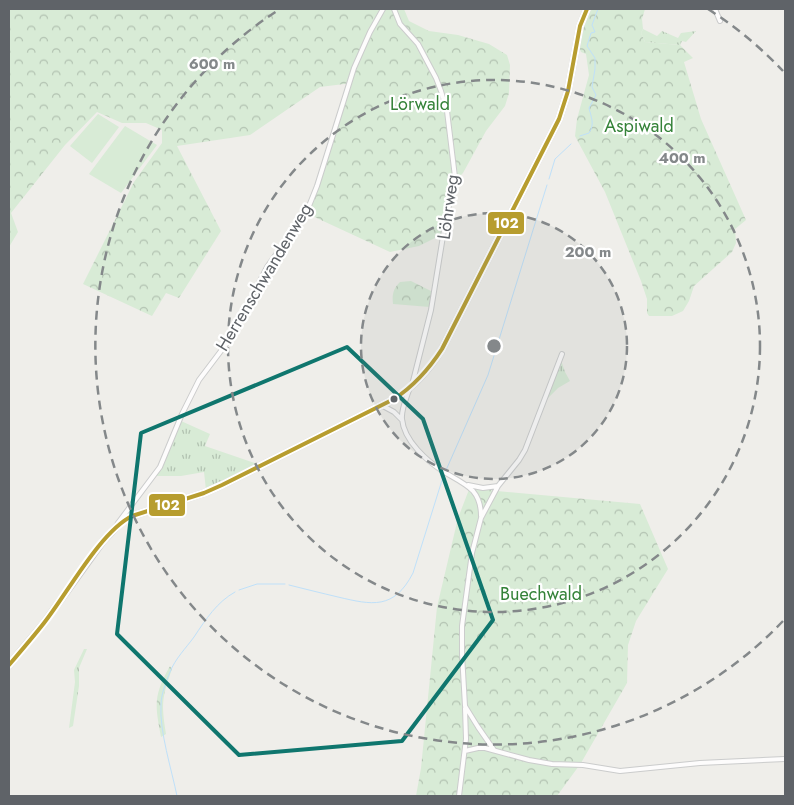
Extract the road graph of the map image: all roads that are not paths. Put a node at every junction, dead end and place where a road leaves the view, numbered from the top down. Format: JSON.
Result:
{"nodes":[{"id":1,"x":383,"y":9,"type":"edge"},
{"id":2,"x":394,"y":9,"type":"edge"},
{"id":3,"x":587,"y":9,"type":"edge"},
{"id":4,"x":714,"y":9,"type":"edge"},
{"id":5,"x":720,"y":21,"type":"dead end"},
{"id":6,"x":562,"y":354,"type":"dead end"},
{"id":7,"x":410,"y":388,"type":"junction"},
{"id":8,"x":383,"y":406,"type":"junction"},
{"id":9,"x":401,"y":418,"type":"junction"},
{"id":10,"x":467,"y":485,"type":"junction"},
{"id":11,"x":498,"y":486,"type":"junction"},
{"id":12,"x":130,"y":506,"type":"junction"},
{"id":13,"x":136,"y":515,"type":"junction"},
{"id":14,"x":481,"y":518,"type":"junction"},
{"id":15,"x":117,"y":525,"type":"junction"},
{"id":16,"x":9,"y":665,"type":"edge"},
{"id":17,"x":465,"y":706,"type":"junction"},
{"id":18,"x":494,"y":750,"type":"junction"},
{"id":19,"x":465,"y":751,"type":"junction"},
{"id":20,"x":785,"y":759,"type":"edge"},
{"id":21,"x":459,"y":796,"type":"edge"}],
"edges":[{"from":1,"to":12,"type":"street","name":"Herrenschwandenweg"},
{"from":2,"to":7,"type":"street","name":"Löhrweg"},
{"from":3,"to":7,"type":"main road"},
{"from":4,"to":5,"type":"street"},
{"from":6,"to":11,"type":"street"},
{"from":7,"to":8,"type":"main road"},
{"from":7,"to":9,"type":"street","name":"Löhrweg"},
{"from":8,"to":9,"type":"street"},
{"from":8,"to":13,"type":"main road"},
{"from":9,"to":10,"type":"street"},
{"from":10,"to":11,"type":"street"},
{"from":10,"to":14,"type":"street"},
{"from":11,"to":14,"type":"street"},
{"from":12,"to":13,"type":"street"},
{"from":12,"to":15,"type":"street","name":"Herrenschwandenweg"},
{"from":13,"to":15,"type":"main road"},
{"from":14,"to":17,"type":"street"},
{"from":15,"to":16,"type":"main road"},
{"from":17,"to":18,"type":"street"},
{"from":17,"to":19,"type":"street"},
{"from":18,"to":19,"type":"street"},
{"from":18,"to":20,"type":"street"},
{"from":19,"to":21,"type":"street"}]}
